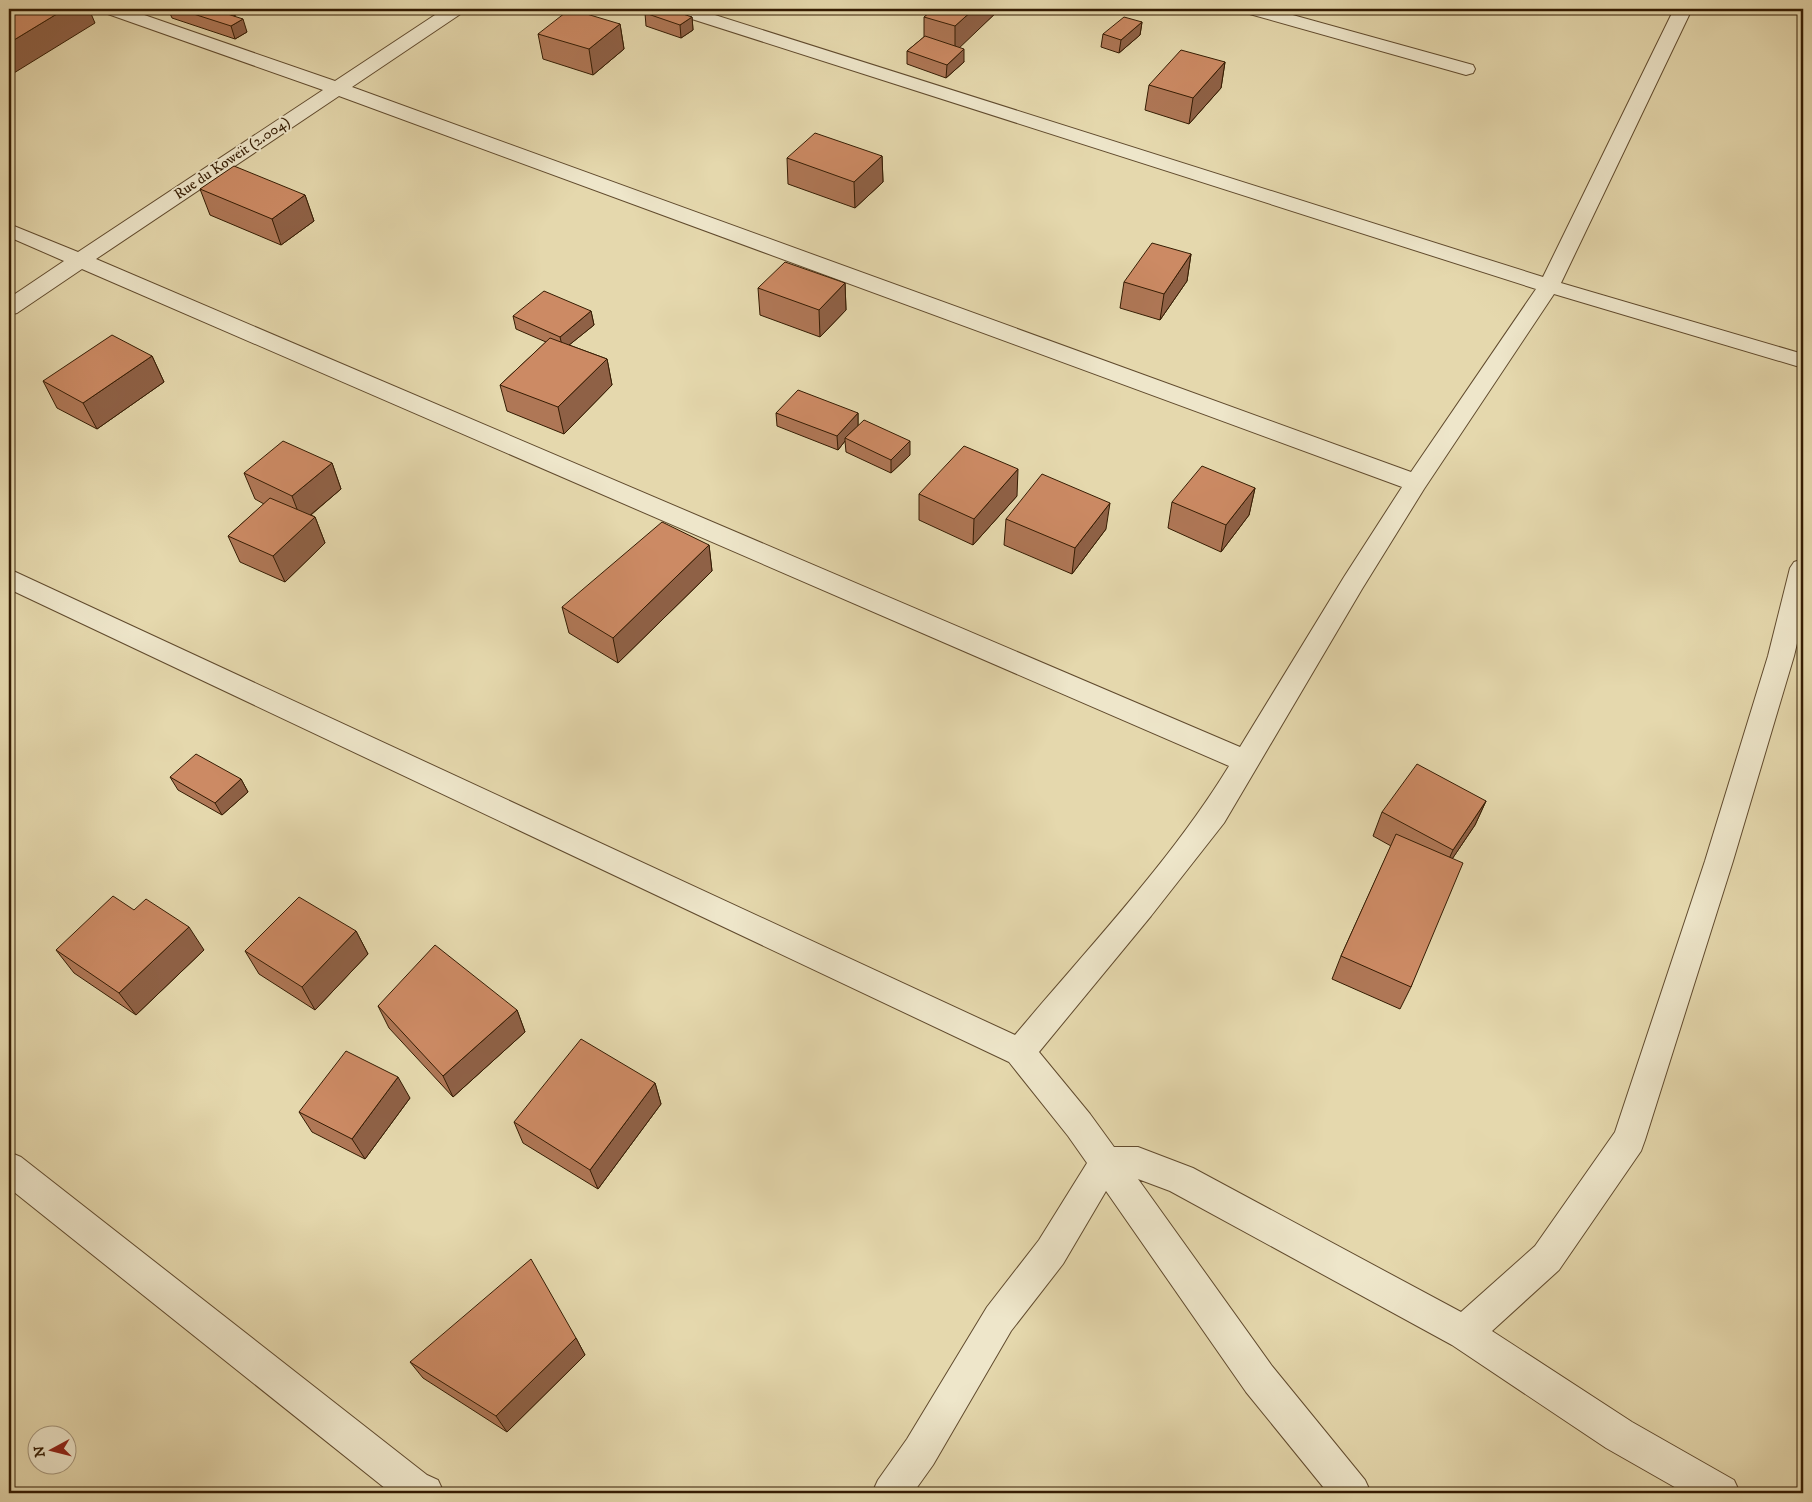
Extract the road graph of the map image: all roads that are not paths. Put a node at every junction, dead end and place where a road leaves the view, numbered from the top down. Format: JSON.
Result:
{"nodes":[{"id":1,"x":111,"y":9,"type":"edge"},
{"id":2,"x":456,"y":9,"type":"edge"},
{"id":3,"x":679,"y":9,"type":"edge"},
{"id":4,"x":1252,"y":9,"type":"edge"},
{"id":5,"x":1682,"y":9,"type":"edge"},
{"id":6,"x":1466,"y":70,"type":"dead end"},
{"id":7,"x":336,"y":88,"type":"junction"},
{"id":8,"x":9,"y":230,"type":"edge"},
{"id":9,"x":79,"y":261,"type":"junction"},
{"id":10,"x":1549,"y":286,"type":"junction"},
{"id":11,"x":9,"y":308,"type":"edge"},
{"id":12,"x":1803,"y":361,"type":"edge"},
{"id":13,"x":1416,"y":483,"type":"junction"},
{"id":14,"x":1803,"y":568,"type":"edge"},
{"id":15,"x":9,"y":578,"type":"edge"},
{"id":16,"x":1246,"y":761,"type":"junction"},
{"id":17,"x":1020,"y":1052,"type":"junction"},
{"id":18,"x":1105,"y":1163,"type":"junction"},
{"id":19,"x":9,"y":1168,"type":"edge"},
{"id":20,"x":1464,"y":1333,"type":"junction"},
{"id":21,"x":425,"y":1493,"type":"edge"},
{"id":22,"x":891,"y":1493,"type":"edge"},
{"id":23,"x":1352,"y":1493,"type":"edge"},
{"id":24,"x":1721,"y":1493,"type":"edge"}],
"edges":[{"from":1,"to":7,"type":"street"},
{"from":2,"to":7,"type":"street","name":"Rue du Koweït (2.004)"},
{"from":3,"to":10,"type":"street"},
{"from":4,"to":6,"type":"street"},
{"from":5,"to":10,"type":"street"},
{"from":7,"to":9,"type":"street","name":"Rue du Koweït (2.004)"},
{"from":7,"to":13,"type":"street"},
{"from":8,"to":9,"type":"street"},
{"from":9,"to":11,"type":"street","name":"Rue du Koweït (2.004)"},
{"from":9,"to":16,"type":"street"},
{"from":10,"to":12,"type":"street"},
{"from":10,"to":13,"type":"street"},
{"from":13,"to":16,"type":"street"},
{"from":14,"to":20,"type":"street"},
{"from":15,"to":17,"type":"street"},
{"from":16,"to":17,"type":"street"},
{"from":17,"to":18,"type":"street"},
{"from":18,"to":20,"type":"street"},
{"from":18,"to":22,"type":"street"},
{"from":18,"to":23,"type":"street"},
{"from":19,"to":21,"type":"street"},
{"from":20,"to":24,"type":"street"}]}
